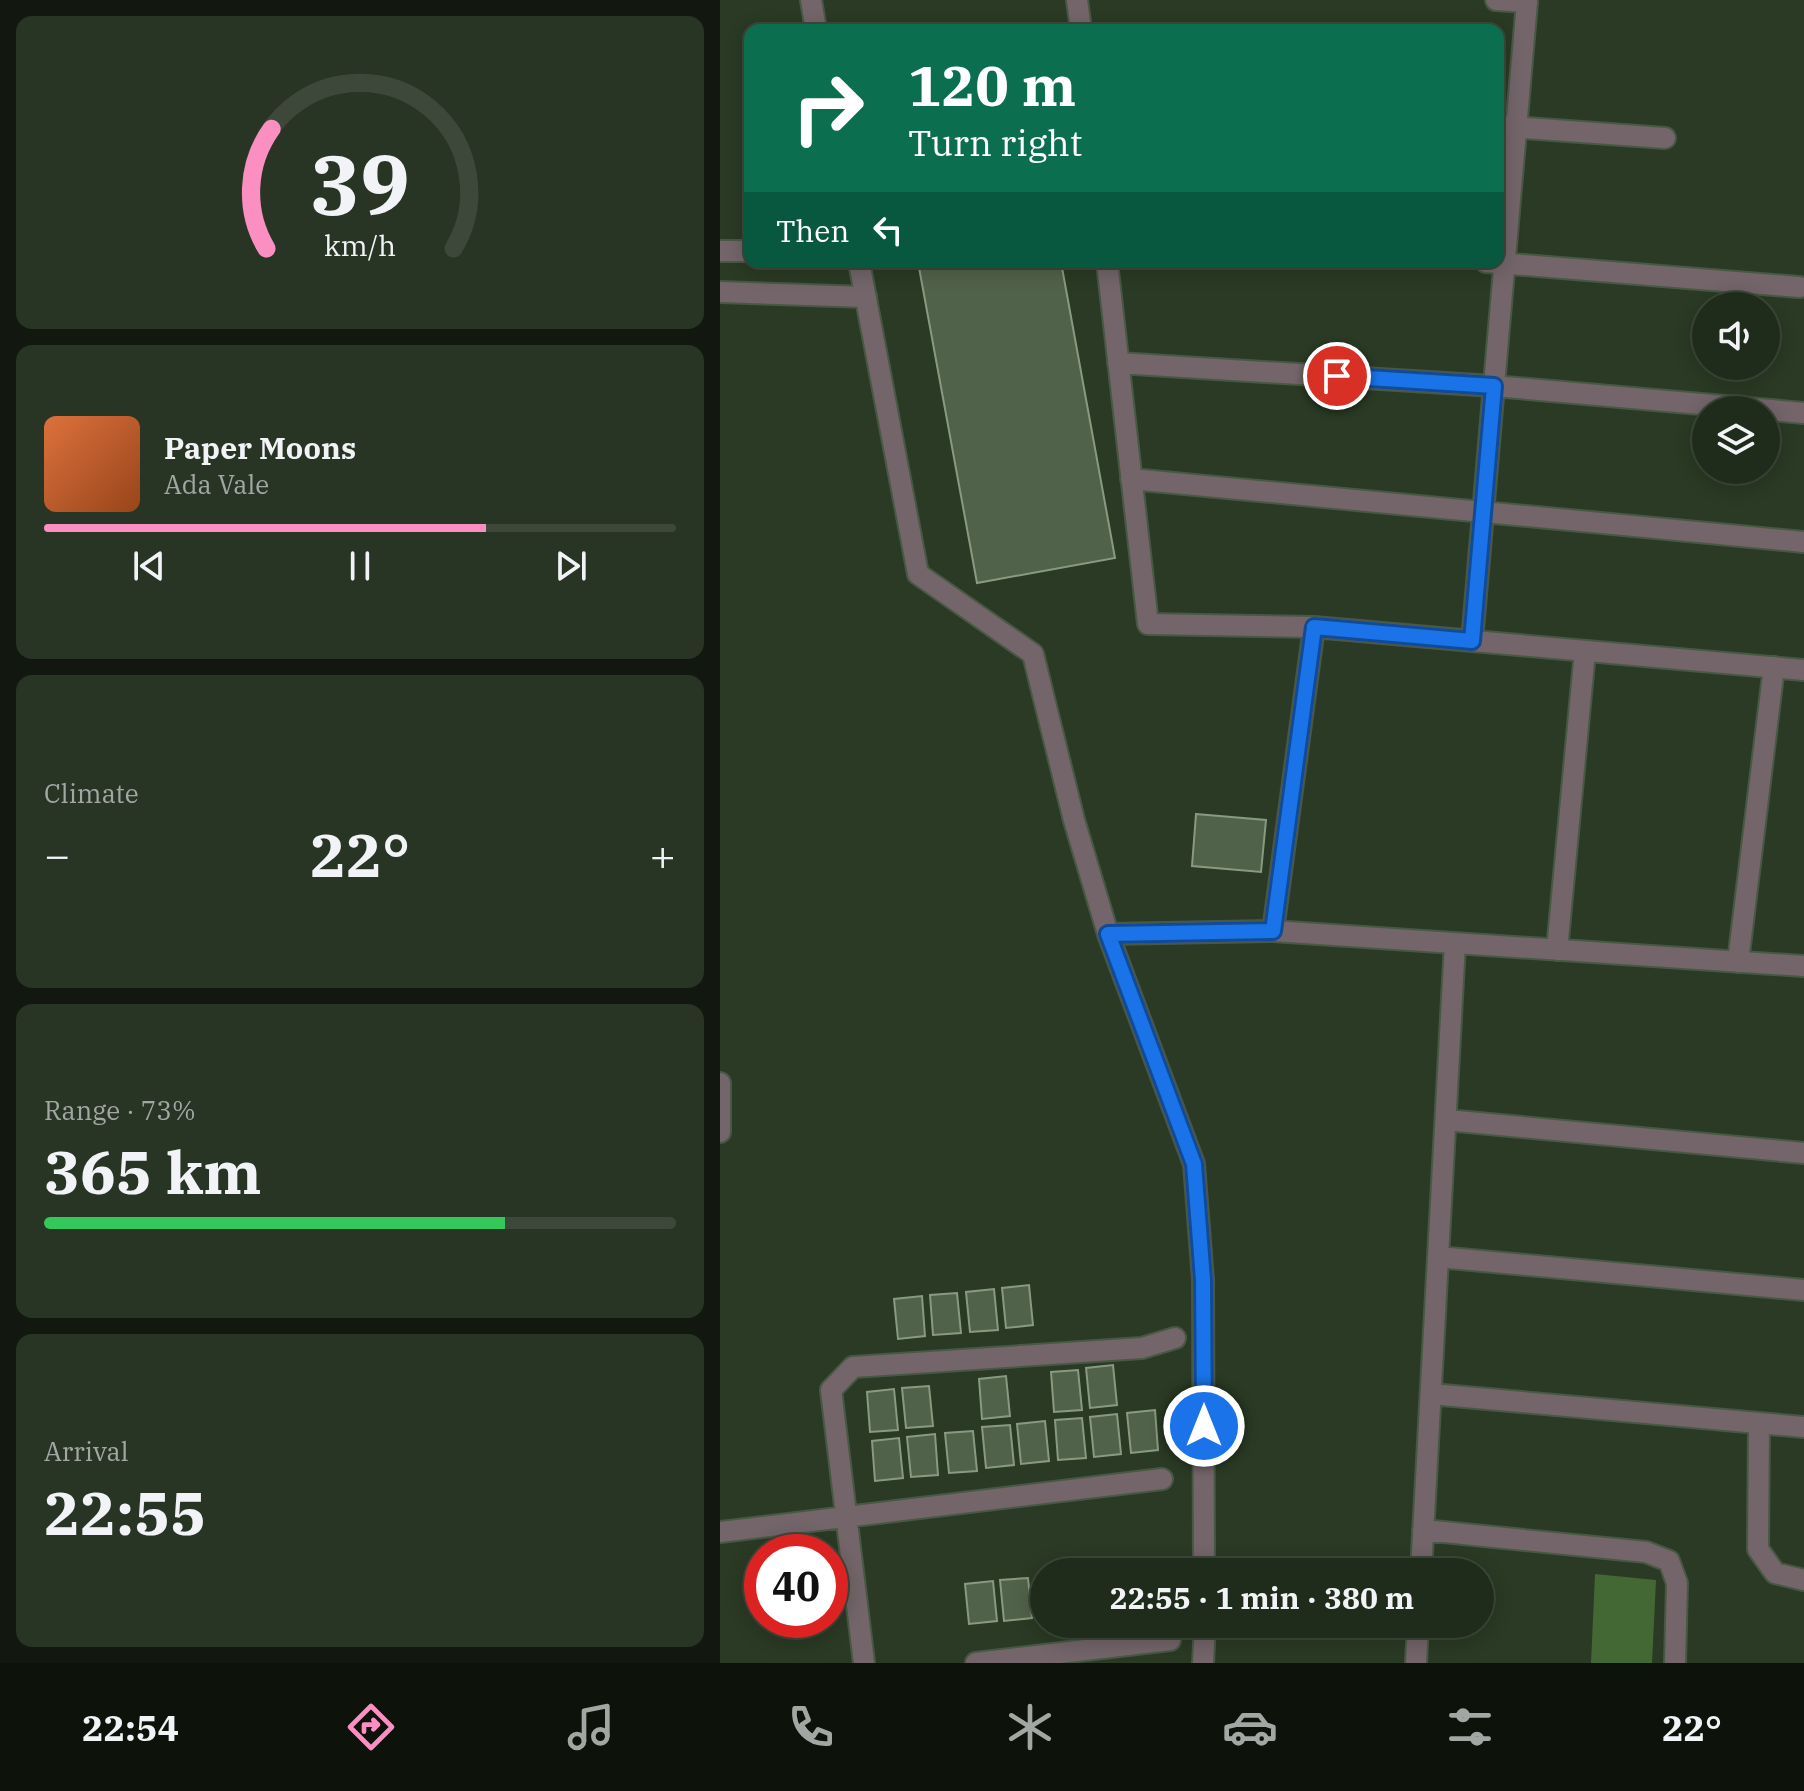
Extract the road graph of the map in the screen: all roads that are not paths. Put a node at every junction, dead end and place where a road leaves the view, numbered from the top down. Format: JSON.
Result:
{"nodes":[{"id":1,"x":811,"y":0,"type":"edge"},
{"id":2,"x":1077,"y":0,"type":"edge"},
{"id":3,"x":1496,"y":0,"type":"edge"},
{"id":4,"x":815,"y":24,"type":"edge"},
{"id":5,"x":1080,"y":24,"type":"edge"},
{"id":6,"x":1507,"y":127,"type":"edge"},
{"id":7,"x":1665,"y":138,"type":"dead end"},
{"id":8,"x":1504,"y":161,"type":"edge"},
{"id":9,"x":720,"y":251,"type":"edge"},
{"id":10,"x":744,"y":251,"type":"edge"},
{"id":11,"x":1504,"y":264,"type":"edge"},
{"id":12,"x":860,"y":268,"type":"edge"},
{"id":13,"x":1108,"y":268,"type":"edge"},
{"id":14,"x":1495,"y":268,"type":"edge"},
{"id":15,"x":1799,"y":287,"type":"dead end"},
{"id":16,"x":720,"y":292,"type":"edge"},
{"id":17,"x":866,"y":297,"type":"junction"},
{"id":18,"x":1118,"y":363,"type":"junction"},
{"id":19,"x":1494,"y":386,"type":"junction"},
{"id":20,"x":1804,"y":413,"type":"edge"},
{"id":21,"x":1131,"y":479,"type":"junction"},
{"id":22,"x":1483,"y":514,"type":"junction"},
{"id":23,"x":1804,"y":542,"type":"edge"},
{"id":24,"x":1314,"y":627,"type":"junction"},
{"id":25,"x":1472,"y":641,"type":"junction"},
{"id":26,"x":1585,"y":651,"type":"junction"},
{"id":27,"x":1774,"y":667,"type":"junction"},
{"id":28,"x":1804,"y":670,"type":"edge"},
{"id":29,"x":1273,"y":931,"type":"junction"},
{"id":30,"x":1108,"y":934,"type":"junction"},
{"id":31,"x":1455,"y":943,"type":"junction"},
{"id":32,"x":1557,"y":950,"type":"junction"},
{"id":33,"x":1738,"y":962,"type":"junction"},
{"id":34,"x":1804,"y":966,"type":"edge"},
{"id":35,"x":720,"y":1083,"type":"edge"},
{"id":36,"x":1446,"y":1120,"type":"junction"},
{"id":37,"x":720,"y":1132,"type":"edge"},
{"id":38,"x":1804,"y":1153,"type":"edge"},
{"id":39,"x":1438,"y":1257,"type":"junction"},
{"id":40,"x":1804,"y":1290,"type":"edge"},
{"id":41,"x":1175,"y":1338,"type":"dead end"},
{"id":42,"x":1431,"y":1394,"type":"junction"},
{"id":43,"x":1759,"y":1423,"type":"junction"},
{"id":44,"x":1804,"y":1427,"type":"edge"},
{"id":45,"x":1162,"y":1479,"type":"dead end"},
{"id":46,"x":847,"y":1518,"type":"junction"},
{"id":47,"x":1423,"y":1530,"type":"junction"},
{"id":48,"x":720,"y":1532,"type":"edge"},
{"id":49,"x":1204,"y":1558,"type":"edge"},
{"id":50,"x":1422,"y":1558,"type":"edge"},
{"id":51,"x":1804,"y":1580,"type":"edge"},
{"id":52,"x":1204,"y":1638,"type":"edge"},
{"id":53,"x":1417,"y":1638,"type":"edge"},
{"id":54,"x":1170,"y":1640,"type":"dead end"},
{"id":55,"x":864,"y":1663,"type":"edge"},
{"id":56,"x":976,"y":1663,"type":"edge"},
{"id":57,"x":1203,"y":1663,"type":"edge"},
{"id":58,"x":1416,"y":1663,"type":"edge"},
{"id":59,"x":1675,"y":1663,"type":"edge"}],
"edges":[{"from":1,"to":4,"type":"street"},
{"from":2,"to":5,"type":"street"},
{"from":3,"to":6,"type":"street"},
{"from":6,"to":7,"type":"street"},
{"from":6,"to":8,"type":"street"},
{"from":9,"to":10,"type":"street"},
{"from":11,"to":15,"type":"street"},
{"from":12,"to":17,"type":"street"},
{"from":13,"to":18,"type":"street"},
{"from":14,"to":19,"type":"street"},
{"from":16,"to":17,"type":"street"},
{"from":17,"to":30,"type":"street"},
{"from":18,"to":19,"type":"street"},
{"from":18,"to":21,"type":"street"},
{"from":19,"to":20,"type":"street"},
{"from":19,"to":22,"type":"street"},
{"from":21,"to":22,"type":"street"},
{"from":21,"to":24,"type":"street"},
{"from":22,"to":23,"type":"street"},
{"from":22,"to":25,"type":"street"},
{"from":24,"to":25,"type":"street"},
{"from":24,"to":29,"type":"street"},
{"from":25,"to":26,"type":"street"},
{"from":26,"to":27,"type":"street"},
{"from":26,"to":32,"type":"street"},
{"from":27,"to":28,"type":"street"},
{"from":27,"to":33,"type":"street"},
{"from":29,"to":30,"type":"street"},
{"from":29,"to":31,"type":"street"},
{"from":30,"to":49,"type":"street"},
{"from":31,"to":32,"type":"street"},
{"from":31,"to":36,"type":"street"},
{"from":32,"to":33,"type":"street"},
{"from":33,"to":34,"type":"street"},
{"from":35,"to":37,"type":"street"},
{"from":36,"to":38,"type":"street"},
{"from":36,"to":39,"type":"street"},
{"from":39,"to":40,"type":"street"},
{"from":39,"to":42,"type":"street"},
{"from":41,"to":46,"type":"street"},
{"from":42,"to":43,"type":"street"},
{"from":42,"to":47,"type":"street"},
{"from":43,"to":44,"type":"street"},
{"from":43,"to":51,"type":"street"},
{"from":45,"to":46,"type":"street"},
{"from":46,"to":48,"type":"street"},
{"from":46,"to":55,"type":"street"},
{"from":47,"to":50,"type":"street"},
{"from":47,"to":59,"type":"street"},
{"from":52,"to":57,"type":"street"},
{"from":53,"to":58,"type":"street"},
{"from":54,"to":56,"type":"street"}]}
